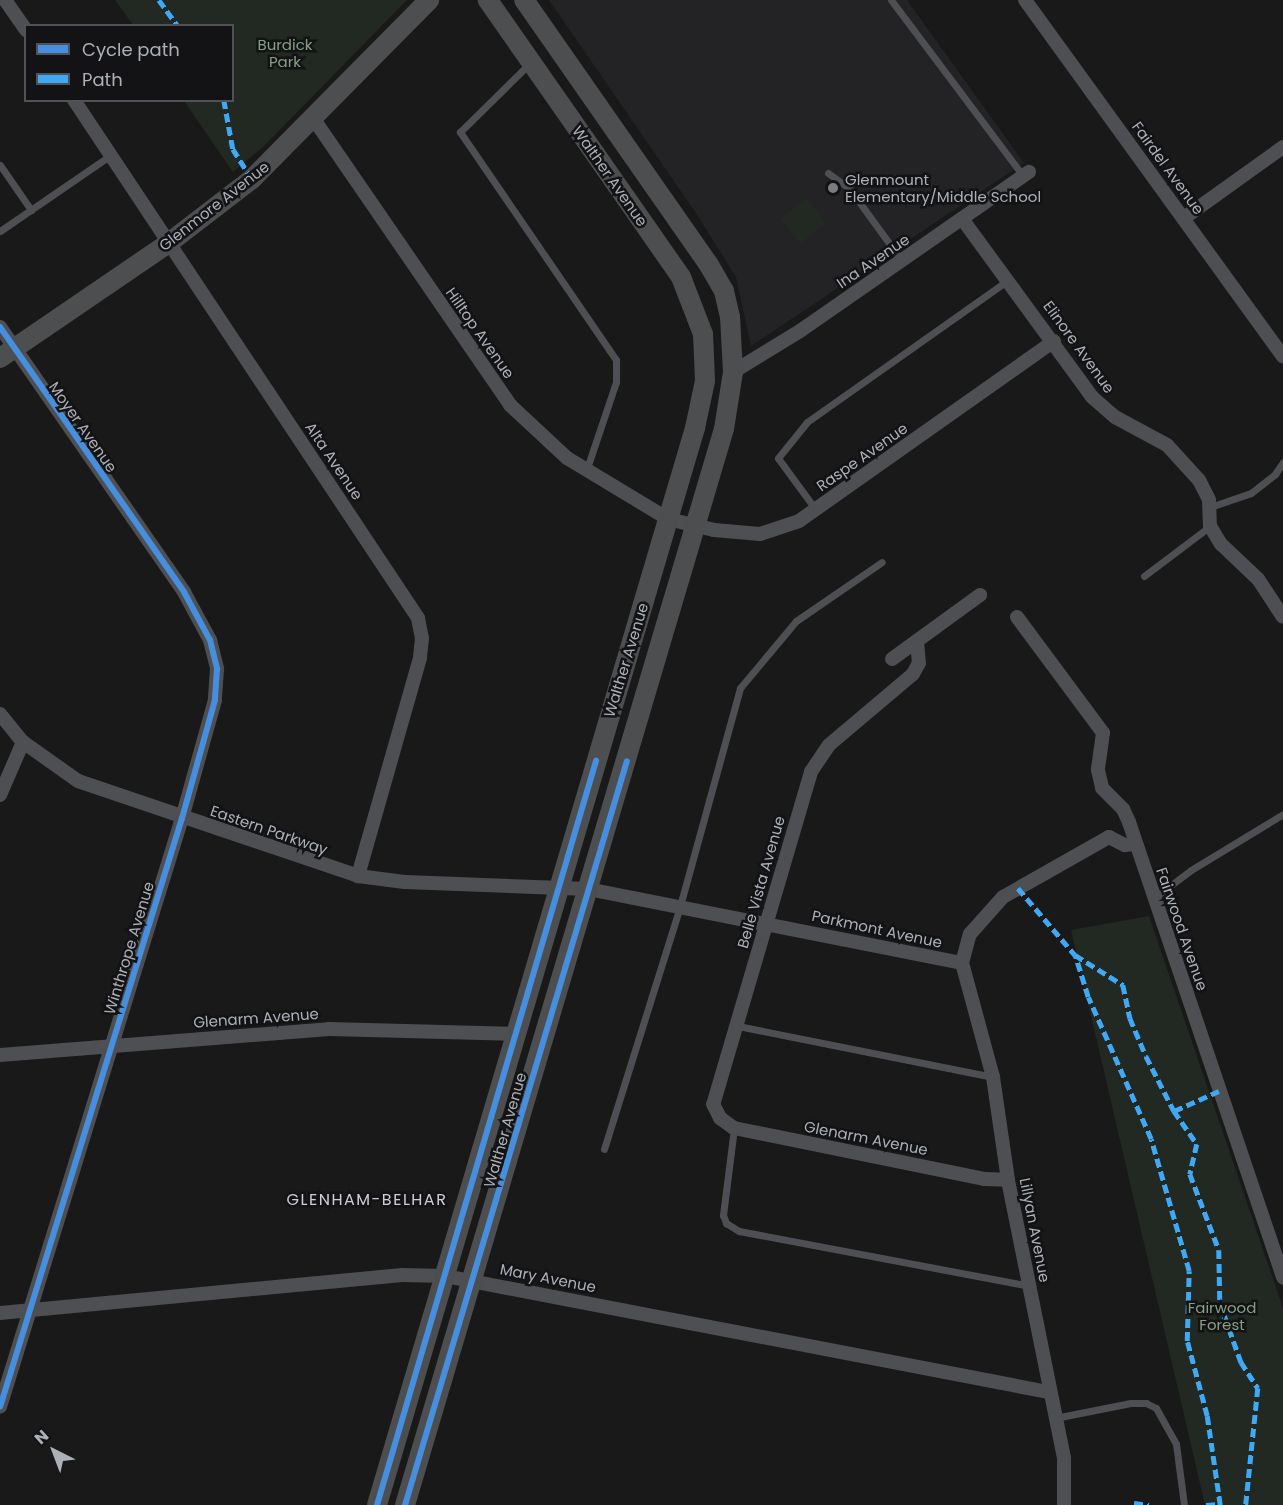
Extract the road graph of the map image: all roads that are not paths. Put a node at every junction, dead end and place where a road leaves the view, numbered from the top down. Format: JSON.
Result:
{"nodes":[{"id":1,"x":5,"y":0,"type":"edge"},
{"id":2,"x":429,"y":0,"type":"edge"},
{"id":3,"x":488,"y":0,"type":"edge"},
{"id":4,"x":524,"y":0,"type":"edge"},
{"id":5,"x":891,"y":0,"type":"edge"},
{"id":6,"x":1025,"y":0,"type":"edge"},
{"id":7,"x":24,"y":27,"type":"edge"},
{"id":8,"x":531,"y":62,"type":"junction"},
{"id":9,"x":75,"y":102,"type":"edge"},
{"id":10,"x":313,"y":118,"type":"junction"},
{"id":11,"x":1283,"y":147,"type":"edge"},
{"id":12,"x":111,"y":155,"type":"junction"},
{"id":13,"x":0,"y":165,"type":"edge"},
{"id":14,"x":828,"y":173,"type":"dead end"},
{"id":15,"x":1026,"y":174,"type":"joint"},
{"id":16,"x":32,"y":210,"type":"junction"},
{"id":17,"x":1184,"y":218,"type":"junction"},
{"id":18,"x":963,"y":220,"type":"junction"},
{"id":19,"x":0,"y":231,"type":"edge"},
{"id":20,"x":170,"y":243,"type":"junction"},
{"id":21,"x":903,"y":261,"type":"junction"},
{"id":22,"x":1008,"y":280,"type":"junction"},
{"id":23,"x":0,"y":327,"type":"edge"},
{"id":24,"x":1054,"y":341,"type":"junction"},
{"id":25,"x":7,"y":353,"type":"edge"},
{"id":26,"x":1283,"y":356,"type":"edge"},
{"id":27,"x":733,"y":372,"type":"junction"},
{"id":28,"x":1283,"y":462,"type":"edge"},
{"id":29,"x":586,"y":471,"type":"junction"},
{"id":30,"x":1210,"y":507,"type":"junction"},
{"id":31,"x":816,"y":510,"type":"junction"},
{"id":32,"x":126,"y":511,"type":"joint"},
{"id":33,"x":668,"y":519,"type":"junction"},
{"id":34,"x":695,"y":526,"type":"junction"},
{"id":35,"x":1210,"y":526,"type":"junction"},
{"id":36,"x":882,"y":562,"type":"dead end"},
{"id":37,"x":1143,"y":576,"type":"dead end"},
{"id":38,"x":980,"y":595,"type":"dead end"},
{"id":39,"x":1017,"y":617,"type":"dead end"},
{"id":40,"x":1283,"y":617,"type":"edge"},
{"id":41,"x":917,"y":641,"type":"junction"},
{"id":42,"x":892,"y":659,"type":"dead end"},
{"id":43,"x":0,"y":714,"type":"edge"},
{"id":44,"x":22,"y":742,"type":"junction"},
{"id":45,"x":0,"y":795,"type":"edge"},
{"id":46,"x":1283,"y":814,"type":"edge"},
{"id":47,"x":182,"y":818,"type":"junction"},
{"id":48,"x":1135,"y":844,"type":"junction"},
{"id":49,"x":358,"y":876,"type":"junction"},
{"id":50,"x":559,"y":886,"type":"junction"},
{"id":51,"x":588,"y":889,"type":"junction"},
{"id":52,"x":1154,"y":898,"type":"junction"},
{"id":53,"x":680,"y":906,"type":"junction"},
{"id":54,"x":766,"y":923,"type":"junction"},
{"id":55,"x":962,"y":963,"type":"junction"},
{"id":56,"x":738,"y":1026,"type":"junction"},
{"id":57,"x":515,"y":1034,"type":"junction"},
{"id":58,"x":111,"y":1045,"type":"junction"},
{"id":59,"x":0,"y":1055,"type":"edge"},
{"id":60,"x":993,"y":1077,"type":"junction"},
{"id":61,"x":720,"y":1118,"type":"joint"},
{"id":62,"x":734,"y":1128,"type":"junction"},
{"id":63,"x":604,"y":1149,"type":"dead end"},
{"id":64,"x":1008,"y":1180,"type":"junction"},
{"id":65,"x":445,"y":1276,"type":"junction"},
{"id":66,"x":1283,"y":1278,"type":"edge"},
{"id":67,"x":473,"y":1281,"type":"junction"},
{"id":68,"x":1030,"y":1286,"type":"junction"},
{"id":69,"x":31,"y":1310,"type":"junction"},
{"id":70,"x":0,"y":1313,"type":"edge"},
{"id":71,"x":1048,"y":1392,"type":"junction"},
{"id":72,"x":0,"y":1407,"type":"edge"},
{"id":73,"x":1055,"y":1418,"type":"junction"},
{"id":74,"x":377,"y":1505,"type":"edge"},
{"id":75,"x":405,"y":1505,"type":"edge"},
{"id":76,"x":1064,"y":1505,"type":"edge"},
{"id":77,"x":1184,"y":1505,"type":"edge"}],
"edges":[{"from":1,"to":7,"type":"street"},
{"from":2,"to":10,"type":"main road","name":"Glenmore Avenue"},
{"from":3,"to":8,"type":"main road","name":"Walther Avenue"},
{"from":4,"to":27,"type":"main road","name":"Walther Avenue"},
{"from":5,"to":15,"type":"lane"},
{"from":6,"to":17,"type":"street","name":"Fairdel Avenue"},
{"from":8,"to":29,"type":"lane"},
{"from":8,"to":33,"type":"main road","name":"Walther Avenue"},
{"from":9,"to":12,"type":"street","name":"Alta Avenue"},
{"from":10,"to":20,"type":"main road","name":"Glenmore Avenue"},
{"from":10,"to":29,"type":"street","name":"Hilltop Avenue"},
{"from":11,"to":17,"type":"street"},
{"from":12,"to":16,"type":"lane"},
{"from":12,"to":20,"type":"street","name":"Alta Avenue"},
{"from":13,"to":16,"type":"lane"},
{"from":14,"to":21,"type":"lane"},
{"from":15,"to":18,"type":"street","name":"Ina Avenue"},
{"from":16,"to":19,"type":"lane"},
{"from":17,"to":26,"type":"street","name":"Fairdel Avenue"},
{"from":18,"to":21,"type":"street","name":"Ina Avenue"},
{"from":18,"to":22,"type":"street","name":"Elinore Avenue"},
{"from":20,"to":25,"type":"main road","name":"Glenmore Avenue"},
{"from":20,"to":49,"type":"street","name":"Alta Avenue"},
{"from":21,"to":27,"type":"street","name":"Ina Avenue"},
{"from":22,"to":24,"type":"street","name":"Elinore Avenue"},
{"from":22,"to":31,"type":"lane"},
{"from":23,"to":25,"type":"street","name":"Moyer Avenue"},
{"from":24,"to":30,"type":"street","name":"Elinore Avenue"},
{"from":24,"to":31,"type":"street","name":"Raspe Avenue"},
{"from":25,"to":32,"type":"street","name":"Moyer Avenue"},
{"from":27,"to":34,"type":"main road","name":"Walther Avenue"},
{"from":28,"to":30,"type":"lane"},
{"from":29,"to":33,"type":"street","name":"Hilltop Avenue"},
{"from":30,"to":35,"type":"street","name":"Elinore Avenue"},
{"from":31,"to":34,"type":"street","name":"Raspe Avenue"},
{"from":32,"to":47,"type":"street","name":"Winthrope Avenue"},
{"from":33,"to":34,"type":"street","name":"Raspe Avenue"},
{"from":33,"to":50,"type":"main road","name":"Walther Avenue"},
{"from":34,"to":51,"type":"main road","name":"Walther Avenue"},
{"from":35,"to":37,"type":"lane"},
{"from":35,"to":40,"type":"street"},
{"from":36,"to":53,"type":"lane"},
{"from":38,"to":41,"type":"street"},
{"from":39,"to":48,"type":"street","name":"Fairwood Avenue"},
{"from":41,"to":42,"type":"street"},
{"from":41,"to":54,"type":"street","name":"Belle Vista Avenue"},
{"from":43,"to":44,"type":"street","name":"Eastern Parkway"},
{"from":44,"to":45,"type":"street"},
{"from":44,"to":47,"type":"street","name":"Eastern Parkway"},
{"from":46,"to":52,"type":"lane"},
{"from":47,"to":49,"type":"street","name":"Eastern Parkway"},
{"from":47,"to":58,"type":"street","name":"Winthrope Avenue"},
{"from":48,"to":52,"type":"street","name":"Fairwood Avenue"},
{"from":48,"to":55,"type":"street"},
{"from":49,"to":50,"type":"street","name":"Eastern Parkway"},
{"from":50,"to":51,"type":"street","name":"Parkmont Avenue"},
{"from":50,"to":57,"type":"main road","name":"Walther Avenue"},
{"from":51,"to":53,"type":"street","name":"Parkmont Avenue"},
{"from":51,"to":67,"type":"main road","name":"Walther Avenue"},
{"from":52,"to":66,"type":"street","name":"Fairwood Avenue"},
{"from":53,"to":54,"type":"street","name":"Parkmont Avenue"},
{"from":53,"to":63,"type":"lane"},
{"from":54,"to":55,"type":"street","name":"Parkmont Avenue"},
{"from":54,"to":56,"type":"street","name":"Belle Vista Avenue"},
{"from":55,"to":60,"type":"street","name":"Lillyan Avenue"},
{"from":56,"to":60,"type":"lane"},
{"from":56,"to":61,"type":"street","name":"Belle Vista Avenue"},
{"from":57,"to":58,"type":"street","name":"Glenarm Avenue"},
{"from":57,"to":65,"type":"main road","name":"Walther Avenue"},
{"from":58,"to":59,"type":"street","name":"Glenarm Avenue"},
{"from":58,"to":69,"type":"street","name":"Winthrope Avenue"},
{"from":60,"to":64,"type":"street","name":"Lillyan Avenue"},
{"from":61,"to":62,"type":"street","name":"Glenarm Avenue"},
{"from":62,"to":64,"type":"street","name":"Glenarm Avenue"},
{"from":62,"to":68,"type":"lane"},
{"from":64,"to":68,"type":"street","name":"Lillyan Avenue"},
{"from":65,"to":67,"type":"street","name":"Mary Avenue"},
{"from":65,"to":69,"type":"street","name":"Mary Avenue"},
{"from":65,"to":74,"type":"main road","name":"Walther Avenue"},
{"from":67,"to":71,"type":"street","name":"Mary Avenue"},
{"from":67,"to":75,"type":"main road","name":"Walther Avenue"},
{"from":68,"to":71,"type":"street","name":"Lillyan Avenue"},
{"from":69,"to":70,"type":"street","name":"Mary Avenue"},
{"from":69,"to":72,"type":"street","name":"Winthrope Avenue"},
{"from":71,"to":73,"type":"street","name":"Lillyan Avenue"},
{"from":73,"to":76,"type":"street","name":"Lillyan Avenue"},
{"from":73,"to":77,"type":"lane"}]}
